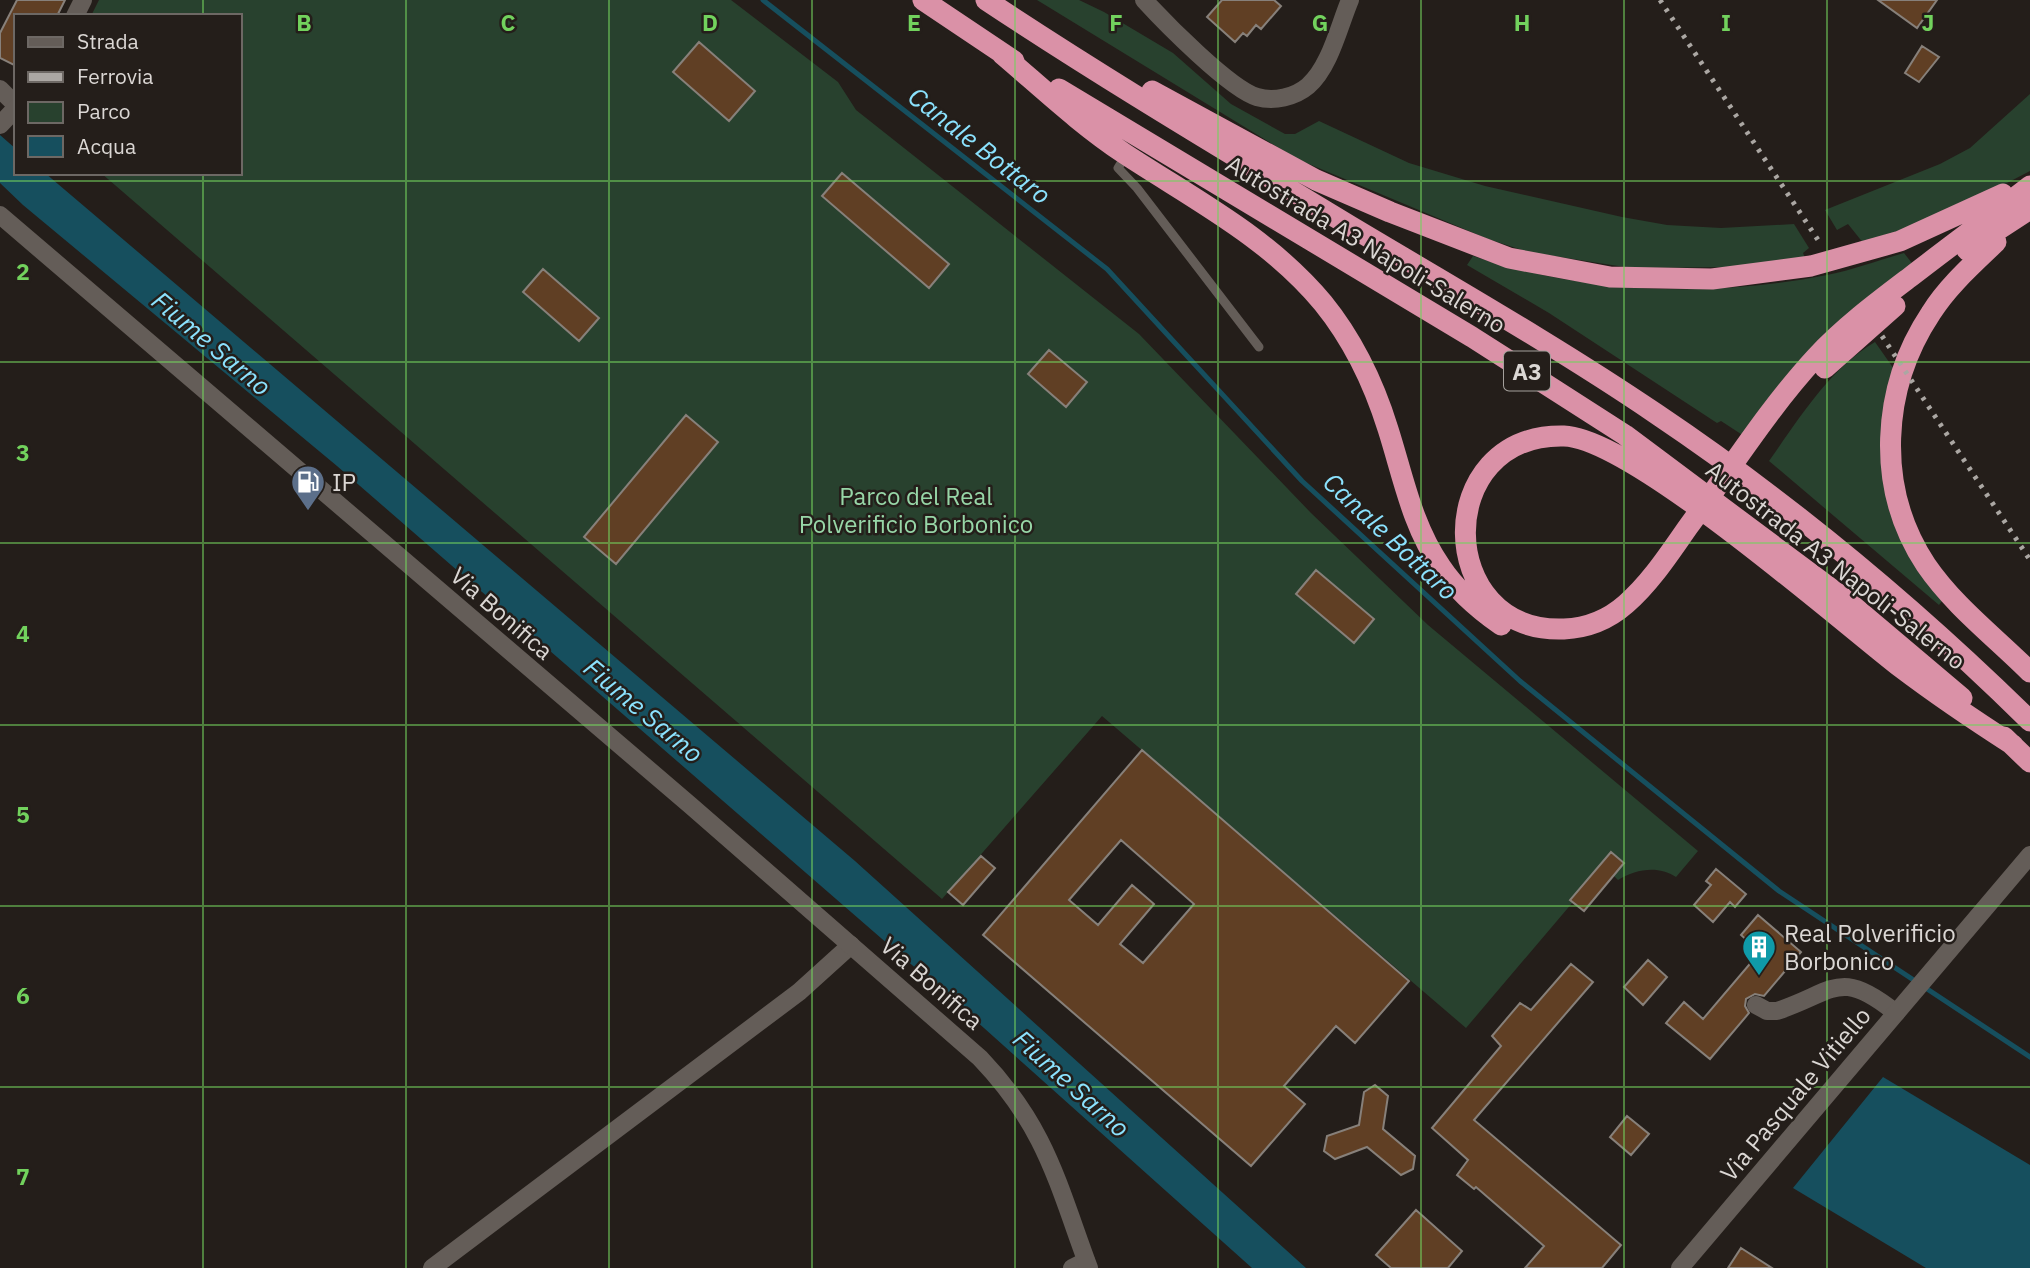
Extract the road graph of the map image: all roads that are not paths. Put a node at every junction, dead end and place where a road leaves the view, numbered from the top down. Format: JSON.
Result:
{"nodes":[{"id":1,"x":923,"y":0,"type":"edge"},
{"id":2,"x":986,"y":0,"type":"edge"},
{"id":3,"x":1144,"y":0,"type":"edge"},
{"id":4,"x":1350,"y":0,"type":"edge"},
{"id":5,"x":1063,"y":50,"type":"junction"},
{"id":6,"x":1002,"y":54,"type":"junction"},
{"id":7,"x":0,"y":89,"type":"edge"},
{"id":8,"x":10,"y":114,"type":"edge"},
{"id":9,"x":1126,"y":155,"type":"junction"},
{"id":10,"x":2030,"y":184,"type":"edge"},
{"id":11,"x":2030,"y":209,"type":"edge"},
{"id":12,"x":0,"y":215,"type":"edge"},
{"id":13,"x":1259,"y":347,"type":"dead end"},
{"id":14,"x":1757,"y":444,"type":"junction"},
{"id":15,"x":1698,"y":526,"type":"junction"},
{"id":16,"x":2030,"y":673,"type":"edge"},
{"id":17,"x":2030,"y":721,"type":"edge"},
{"id":18,"x":2013,"y":745,"type":"junction"},
{"id":19,"x":2030,"y":762,"type":"edge"},
{"id":20,"x":2030,"y":855,"type":"edge"},
{"id":21,"x":851,"y":945,"type":"junction"},
{"id":22,"x":1756,"y":1005,"type":"dead end"},
{"id":23,"x":1896,"y":1013,"type":"junction"},
{"id":24,"x":1082,"y":1266,"type":"edge"},
{"id":25,"x":432,"y":1268,"type":"edge"},
{"id":26,"x":1680,"y":1268,"type":"edge"}],
"edges":[{"from":1,"to":6,"type":"highway","name":"Autostrada A3 Napoli-Salerno","number":"A3"},
{"from":2,"to":5,"type":"highway","name":"Autostrada A3 Napoli-Salerno","number":"A3"},
{"from":3,"to":4,"type":"street"},
{"from":5,"to":10,"type":"highway"},
{"from":5,"to":17,"type":"highway","name":"Autostrada A3 Napoli-Salerno","number":"A3"},
{"from":6,"to":9,"type":"highway"},
{"from":6,"to":18,"type":"highway","name":"Autostrada A3 Napoli-Salerno","number":"A3"},
{"from":7,"to":8,"type":"street"},
{"from":9,"to":13,"type":"lane"},
{"from":9,"to":15,"type":"highway"},
{"from":10,"to":14,"type":"highway"},
{"from":11,"to":14,"type":"highway"},
{"from":11,"to":16,"type":"highway"},
{"from":12,"to":21,"type":"street","name":"Via Bonifica"},
{"from":14,"to":15,"type":"highway"},
{"from":15,"to":18,"type":"highway"},
{"from":18,"to":19,"type":"highway","name":"Autostrada A3 Napoli-Salerno","number":"A3"},
{"from":20,"to":23,"type":"street","name":"Via Pasquale Vitiello"},
{"from":21,"to":24,"type":"street","name":"Via Bonifica"},
{"from":21,"to":25,"type":"street"},
{"from":22,"to":23,"type":"street"},
{"from":23,"to":26,"type":"street","name":"Via Pasquale Vitiello"}]}
